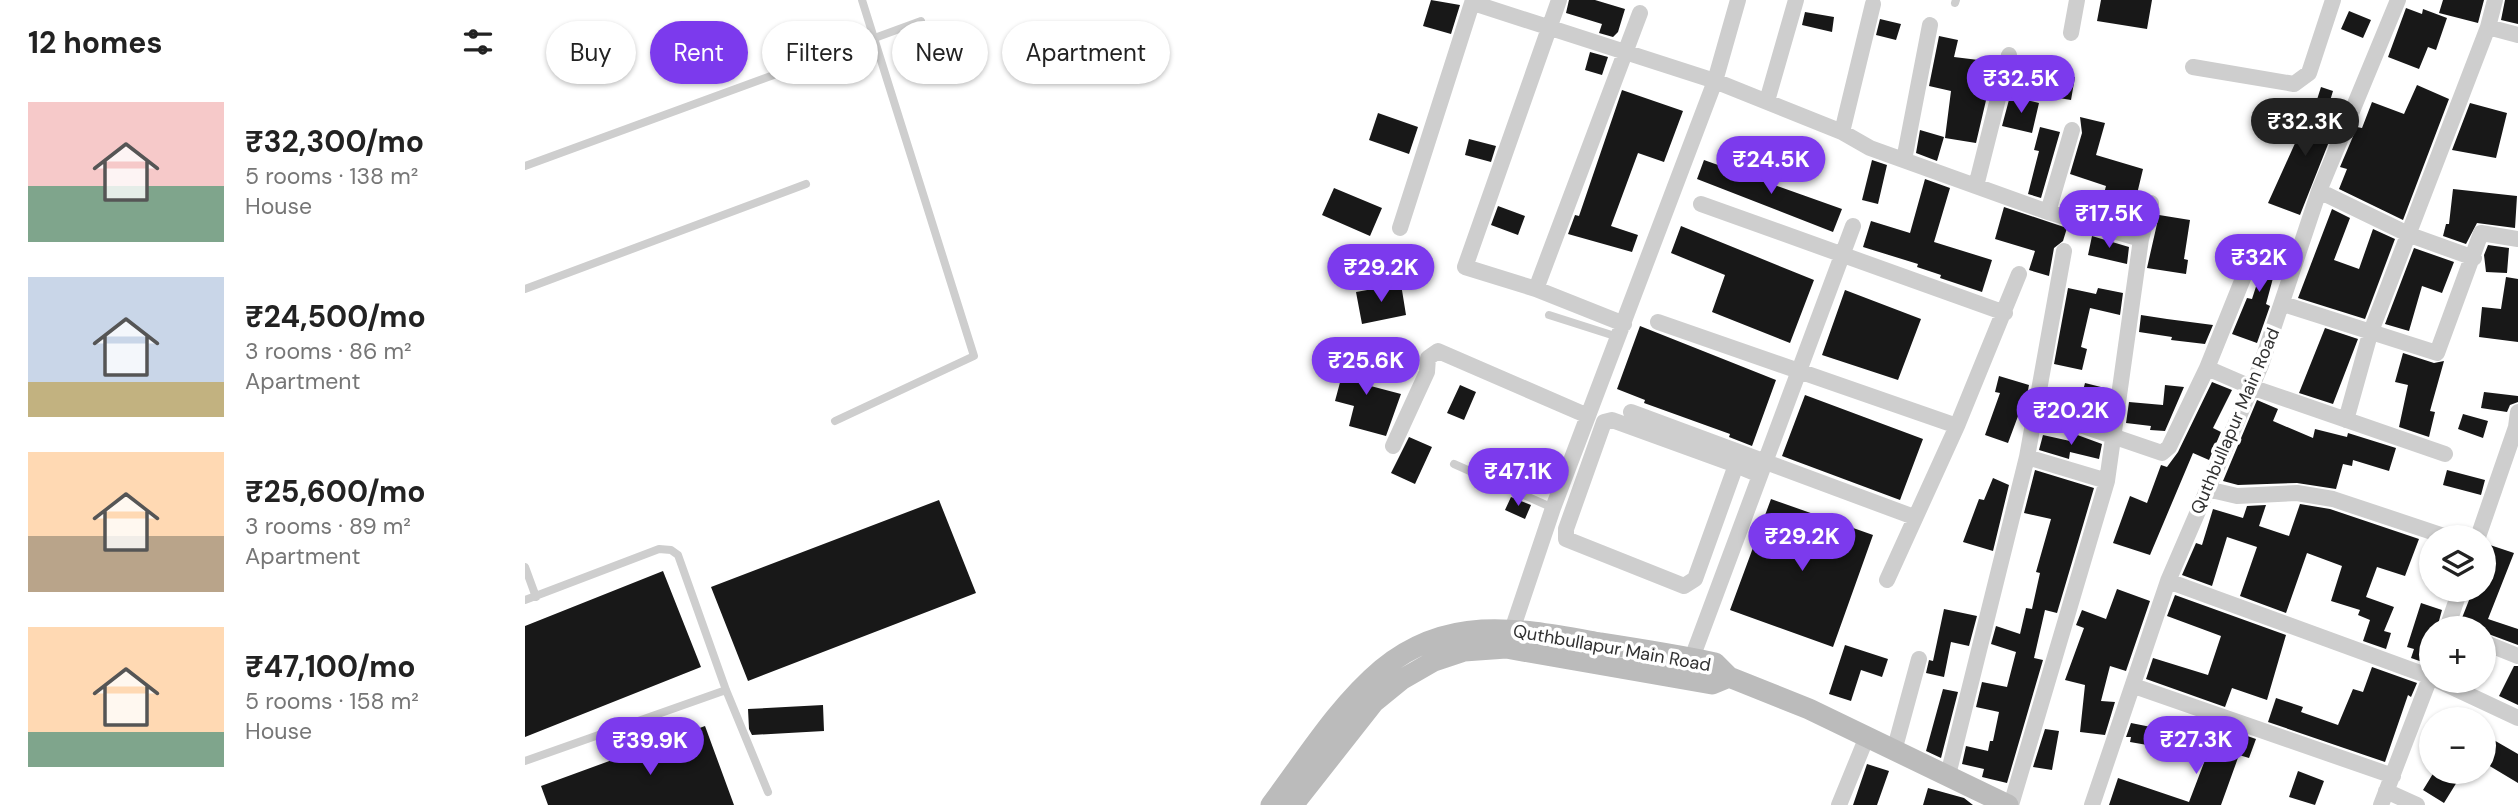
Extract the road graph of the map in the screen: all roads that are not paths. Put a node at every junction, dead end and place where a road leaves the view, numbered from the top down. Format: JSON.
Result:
{"nodes":[{"id":1,"x":862,"y":0,"type":"edge"},
{"id":2,"x":1559,"y":0,"type":"edge"},
{"id":3,"x":1738,"y":0,"type":"edge"},
{"id":4,"x":1796,"y":0,"type":"edge"},
{"id":5,"x":2077,"y":0,"type":"edge"},
{"id":6,"x":2333,"y":0,"type":"edge"},
{"id":7,"x":2398,"y":0,"type":"edge"},
{"id":8,"x":2495,"y":0,"type":"edge"},
{"id":9,"x":1473,"y":1,"type":"edge"},
{"id":10,"x":1873,"y":4,"type":"dead end"},
{"id":11,"x":1640,"y":13,"type":"dead end"},
{"id":12,"x":869,"y":21,"type":"edge"},
{"id":13,"x":1930,"y":25,"type":"dead end"},
{"id":14,"x":2488,"y":27,"type":"junction"},
{"id":15,"x":1550,"y":28,"type":"junction"},
{"id":16,"x":2071,"y":33,"type":"dead end"},
{"id":17,"x":2518,"y":35,"type":"edge"},
{"id":18,"x":878,"y":51,"type":"edge"},
{"id":19,"x":1628,"y":52,"type":"junction"},
{"id":20,"x":2009,"y":55,"type":"dead end"},
{"id":21,"x":2193,"y":67,"type":"dead end"},
{"id":22,"x":762,"y":79,"type":"edge"},
{"id":23,"x":1715,"y":81,"type":"junction"},
{"id":24,"x":1767,"y":101,"type":"junction"},
{"id":25,"x":2073,"y":130,"type":"dead end"},
{"id":26,"x":1842,"y":132,"type":"junction"},
{"id":27,"x":1904,"y":160,"type":"junction"},
{"id":28,"x":525,"y":166,"type":"edge"},
{"id":29,"x":806,"y":184,"type":"dead end"},
{"id":30,"x":1976,"y":186,"type":"junction"},
{"id":31,"x":2319,"y":191,"type":"junction"},
{"id":32,"x":2151,"y":203,"type":"dead end"},
{"id":33,"x":1700,"y":204,"type":"dead end"},
{"id":34,"x":2048,"y":212,"type":"junction"},
{"id":35,"x":1853,"y":226,"type":"dead end"},
{"id":36,"x":1400,"y":228,"type":"dead end"},
{"id":37,"x":2410,"y":235,"type":"junction"},
{"id":38,"x":2141,"y":239,"type":"junction"},
{"id":39,"x":2518,"y":239,"type":"edge"},
{"id":40,"x":2064,"y":251,"type":"dead end"},
{"id":41,"x":1842,"y":254,"type":"junction"},
{"id":42,"x":2474,"y":258,"type":"junction"},
{"id":43,"x":2250,"y":261,"type":"dead end"},
{"id":44,"x":2019,"y":274,"type":"dead end"},
{"id":45,"x":525,"y":289,"type":"edge"},
{"id":46,"x":1536,"y":289,"type":"junction"},
{"id":47,"x":2283,"y":304,"type":"junction"},
{"id":48,"x":2005,"y":313,"type":"junction"},
{"id":49,"x":1549,"y":315,"type":"dead end"},
{"id":50,"x":1658,"y":322,"type":"dead end"},
{"id":51,"x":1621,"y":330,"type":"junction"},
{"id":52,"x":2370,"y":334,"type":"junction"},
{"id":53,"x":2207,"y":368,"type":"junction"},
{"id":54,"x":1797,"y":370,"type":"junction"},
{"id":55,"x":2251,"y":387,"type":"junction"},
{"id":56,"x":2036,"y":410,"type":"junction"},
{"id":57,"x":1631,"y":412,"type":"dead end"},
{"id":58,"x":1588,"y":416,"type":"junction"},
{"id":59,"x":2346,"y":420,"type":"junction"},
{"id":60,"x":835,"y":421,"type":"dead end"},
{"id":61,"x":2517,"y":422,"type":"edge"},
{"id":62,"x":1957,"y":426,"type":"junction"},
{"id":63,"x":2114,"y":439,"type":"junction"},
{"id":64,"x":1393,"y":446,"type":"dead end"},
{"id":65,"x":2445,"y":454,"type":"dead end"},
{"id":66,"x":2027,"y":457,"type":"junction"},
{"id":67,"x":1454,"y":464,"type":"dead end"},
{"id":68,"x":1736,"y":466,"type":"junction"},
{"id":69,"x":1762,"y":469,"type":"junction"},
{"id":70,"x":2107,"y":481,"type":"junction"},
{"id":71,"x":2207,"y":489,"type":"junction"},
{"id":72,"x":1553,"y":508,"type":"junction"},
{"id":73,"x":1913,"y":517,"type":"junction"},
{"id":74,"x":2481,"y":525,"type":"edge"},
{"id":75,"x":2419,"y":528,"type":"edge"},
{"id":76,"x":525,"y":567,"type":"edge"},
{"id":77,"x":1887,"y":580,"type":"dead end"},
{"id":78,"x":2168,"y":581,"type":"junction"},
{"id":79,"x":535,"y":597,"type":"junction"},
{"id":80,"x":525,"y":600,"type":"edge"},
{"id":81,"x":1509,"y":638,"type":"junction"},
{"id":82,"x":2496,"y":647,"type":"edge"},
{"id":83,"x":2518,"y":656,"type":"edge"},
{"id":84,"x":1692,"y":658,"type":"junction"},
{"id":85,"x":1919,"y":659,"type":"dead end"},
{"id":86,"x":2419,"y":672,"type":"edge"},
{"id":87,"x":1729,"y":677,"type":"junction"},
{"id":88,"x":2134,"y":686,"type":"junction"},
{"id":89,"x":726,"y":690,"type":"junction"},
{"id":90,"x":2424,"y":693,"type":"edge"},
{"id":91,"x":2465,"y":693,"type":"edge"},
{"id":92,"x":2518,"y":718,"type":"edge"},
{"id":93,"x":1866,"y":739,"type":"junction"},
{"id":94,"x":1894,"y":751,"type":"junction"},
{"id":95,"x":525,"y":761,"type":"edge"},
{"id":96,"x":1948,"y":775,"type":"junction"},
{"id":97,"x":2393,"y":775,"type":"junction"},
{"id":98,"x":768,"y":792,"type":"dead end"},
{"id":99,"x":2384,"y":798,"type":"edge"},
{"id":100,"x":1271,"y":805,"type":"edge"},
{"id":101,"x":1293,"y":805,"type":"edge"},
{"id":102,"x":1839,"y":805,"type":"edge"},
{"id":103,"x":2009,"y":805,"type":"edge"},
{"id":104,"x":2092,"y":805,"type":"edge"},
{"id":105,"x":2417,"y":805,"type":"edge"}],
"edges":[{"from":1,"to":12,"type":"lane"},
{"from":2,"to":15,"type":"street"},
{"from":3,"to":23,"type":"street"},
{"from":4,"to":24,"type":"street"},
{"from":5,"to":16,"type":"street"},
{"from":6,"to":21,"type":"street"},
{"from":7,"to":31,"type":"street","name":"Quthbullapur Main Road"},
{"from":8,"to":14,"type":"street"},
{"from":9,"to":15,"type":"street"},
{"from":9,"to":36,"type":"street"},
{"from":10,"to":26,"type":"street"},
{"from":11,"to":19,"type":"street"},
{"from":13,"to":27,"type":"street"},
{"from":14,"to":17,"type":"street"},
{"from":14,"to":37,"type":"street"},
{"from":15,"to":19,"type":"street"},
{"from":15,"to":46,"type":"street"},
{"from":18,"to":60,"type":"lane"},
{"from":19,"to":23,"type":"street"},
{"from":19,"to":46,"type":"street"},
{"from":20,"to":30,"type":"street"},
{"from":22,"to":28,"type":"lane"},
{"from":23,"to":24,"type":"street"},
{"from":23,"to":51,"type":"street"},
{"from":24,"to":26,"type":"street"},
{"from":25,"to":34,"type":"street"},
{"from":26,"to":27,"type":"street"},
{"from":27,"to":30,"type":"street"},
{"from":29,"to":45,"type":"lane"},
{"from":30,"to":34,"type":"street"},
{"from":31,"to":37,"type":"street"},
{"from":31,"to":47,"type":"street","name":"Quthbullapur Main Road"},
{"from":32,"to":38,"type":"street"},
{"from":33,"to":41,"type":"street"},
{"from":34,"to":38,"type":"street"},
{"from":35,"to":41,"type":"street"},
{"from":37,"to":42,"type":"street"},
{"from":37,"to":52,"type":"street"},
{"from":38,"to":63,"type":"street"},
{"from":39,"to":42,"type":"street"},
{"from":40,"to":56,"type":"street"},
{"from":41,"to":48,"type":"street"},
{"from":41,"to":54,"type":"street"},
{"from":42,"to":52,"type":"street"},
{"from":43,"to":53,"type":"street"},
{"from":44,"to":48,"type":"street"},
{"from":46,"to":51,"type":"street"},
{"from":47,"to":52,"type":"street"},
{"from":47,"to":55,"type":"street","name":"Quthbullapur Main Road"},
{"from":48,"to":62,"type":"street"},
{"from":49,"to":51,"type":"lane"},
{"from":50,"to":54,"type":"street"},
{"from":51,"to":58,"type":"street"},
{"from":52,"to":59,"type":"street"},
{"from":53,"to":55,"type":"street"},
{"from":53,"to":63,"type":"street"},
{"from":54,"to":62,"type":"street"},
{"from":54,"to":69,"type":"street"},
{"from":55,"to":59,"type":"street"},
{"from":55,"to":71,"type":"street","name":"Quthbullapur Main Road"},
{"from":56,"to":63,"type":"street"},
{"from":56,"to":66,"type":"street"},
{"from":57,"to":69,"type":"street"},
{"from":58,"to":64,"type":"street"},
{"from":58,"to":72,"type":"street"},
{"from":59,"to":65,"type":"street"},
{"from":61,"to":74,"type":"street"},
{"from":62,"to":73,"type":"street"},
{"from":63,"to":70,"type":"street"},
{"from":66,"to":70,"type":"street"},
{"from":66,"to":96,"type":"street"},
{"from":67,"to":72,"type":"lane"},
{"from":68,"to":68,"type":"street"},
{"from":68,"to":69,"type":"street"},
{"from":69,"to":73,"type":"street"},
{"from":69,"to":84,"type":"street"},
{"from":70,"to":103,"type":"street"},
{"from":71,"to":75,"type":"street"},
{"from":71,"to":78,"type":"street","name":"Quthbullapur Main Road"},
{"from":72,"to":81,"type":"street"},
{"from":73,"to":77,"type":"street"},
{"from":76,"to":79,"type":"lane"},
{"from":78,"to":86,"type":"street"},
{"from":78,"to":88,"type":"street","name":"Quthbullapur Main Road"},
{"from":79,"to":80,"type":"lane"},
{"from":79,"to":89,"type":"lane"},
{"from":81,"to":84,"type":"main road","name":"Quthbullapur Main Road"},
{"from":81,"to":87,"type":"main road","name":"Quthbullapur Main Road"},
{"from":81,"to":100,"type":"main road","name":"Quthbullapur Main Road"},
{"from":81,"to":101,"type":"main road","name":"Quthbullapur Main Road"},
{"from":82,"to":83,"type":"street"},
{"from":84,"to":87,"type":"main road","name":"Quthbullapur Main Road"},
{"from":85,"to":94,"type":"street"},
{"from":87,"to":93,"type":"main road","name":"Quthbullapur Main Road"},
{"from":88,"to":97,"type":"street"},
{"from":88,"to":104,"type":"street","name":"Quthbullapur Main Road"},
{"from":89,"to":95,"type":"lane"},
{"from":89,"to":98,"type":"lane"},
{"from":90,"to":97,"type":"street"},
{"from":91,"to":92,"type":"street"},
{"from":93,"to":94,"type":"main road","name":"Quthbullapur Main Road"},
{"from":93,"to":102,"type":"street"},
{"from":94,"to":96,"type":"main road","name":"Quthbullapur Main Road"},
{"from":96,"to":103,"type":"main road","name":"Quthbullapur Main Road"},
{"from":97,"to":99,"type":"street"},
{"from":99,"to":105,"type":"street"}]}
